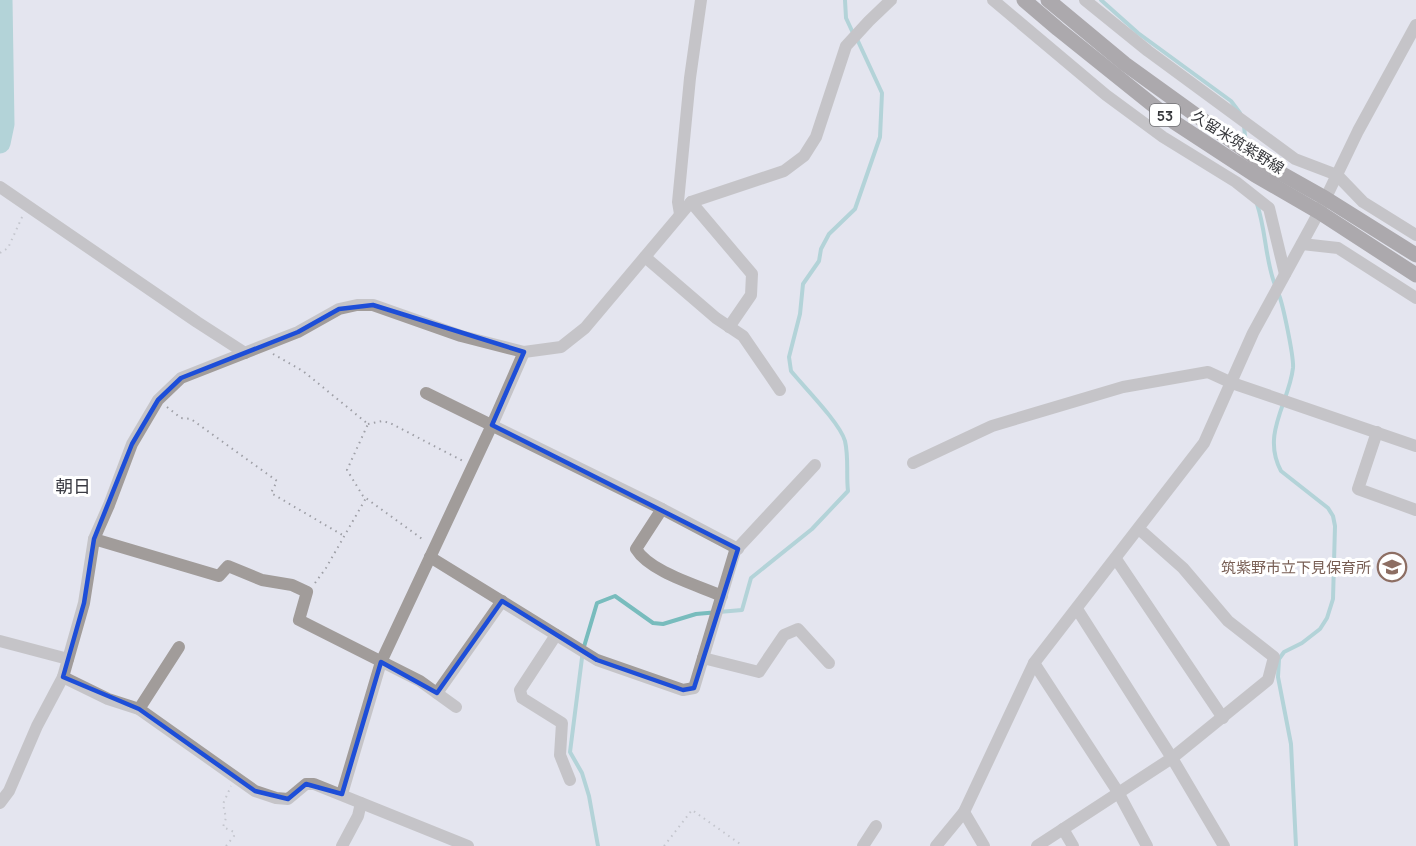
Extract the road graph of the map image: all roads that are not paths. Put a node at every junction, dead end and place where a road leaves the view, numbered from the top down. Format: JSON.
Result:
{"nodes":[{"id":1,"x":701,"y":0,"type":"edge"},
{"id":2,"x":891,"y":0,"type":"edge"},
{"id":3,"x":993,"y":0,"type":"edge"},
{"id":4,"x":1024,"y":0,"type":"edge"},
{"id":5,"x":1048,"y":0,"type":"edge"},
{"id":6,"x":1085,"y":0,"type":"edge"},
{"id":7,"x":1416,"y":25,"type":"edge"},
{"id":8,"x":1337,"y":175,"type":"junction"},
{"id":9,"x":0,"y":187,"type":"edge"},
{"id":10,"x":691,"y":202,"type":"junction"},
{"id":11,"x":1322,"y":205,"type":"junction"},
{"id":12,"x":680,"y":214,"type":"junction"},
{"id":13,"x":1416,"y":235,"type":"edge"},
{"id":14,"x":1302,"y":244,"type":"junction"},
{"id":15,"x":1416,"y":255,"type":"edge"},
{"id":16,"x":645,"y":257,"type":"junction"},
{"id":17,"x":1285,"y":274,"type":"junction"},
{"id":18,"x":1416,"y":275,"type":"edge"},
{"id":19,"x":1416,"y":298,"type":"edge"},
{"id":20,"x":729,"y":327,"type":"junction"},
{"id":21,"x":524,"y":352,"type":"junction"},
{"id":22,"x":245,"y":353,"type":"junction"},
{"id":23,"x":1232,"y":383,"type":"junction"},
{"id":24,"x":780,"y":390,"type":"dead end"},
{"id":25,"x":426,"y":393,"type":"dead end"},
{"id":26,"x":492,"y":425,"type":"junction"},
{"id":27,"x":1377,"y":432,"type":"junction"},
{"id":28,"x":1416,"y":446,"type":"edge"},
{"id":29,"x":913,"y":463,"type":"dead end"},
{"id":30,"x":815,"y":465,"type":"dead end"},
{"id":31,"x":662,"y":509,"type":"junction"},
{"id":32,"x":1416,"y":510,"type":"edge"},
{"id":33,"x":1139,"y":529,"type":"junction"},
{"id":34,"x":94,"y":539,"type":"junction"},
{"id":35,"x":738,"y":549,"type":"junction"},
{"id":36,"x":432,"y":553,"type":"junction"},
{"id":37,"x":1116,"y":559,"type":"junction"},
{"id":38,"x":722,"y":596,"type":"junction"},
{"id":39,"x":502,"y":601,"type":"junction"},
{"id":40,"x":1077,"y":609,"type":"junction"},
{"id":41,"x":556,"y":635,"type":"junction"},
{"id":42,"x":0,"y":641,"type":"edge"},
{"id":43,"x":179,"y":647,"type":"dead end"},
{"id":44,"x":703,"y":657,"type":"junction"},
{"id":45,"x":68,"y":659,"type":"junction"},
{"id":46,"x":381,"y":662,"type":"junction"},
{"id":47,"x":829,"y":663,"type":"dead end"},
{"id":48,"x":1034,"y":663,"type":"junction"},
{"id":49,"x":63,"y":677,"type":"junction"},
{"id":50,"x":437,"y":693,"type":"junction"},
{"id":51,"x":456,"y":707,"type":"dead end"},
{"id":52,"x":139,"y":709,"type":"junction"},
{"id":53,"x":1223,"y":718,"type":"junction"},
{"id":54,"x":1173,"y":758,"type":"junction"},
{"id":55,"x":570,"y":780,"type":"dead end"},
{"id":56,"x":1118,"y":792,"type":"junction"},
{"id":57,"x":342,"y":794,"type":"junction"},
{"id":58,"x":361,"y":803,"type":"junction"},
{"id":59,"x":0,"y":804,"type":"edge"},
{"id":60,"x":964,"y":812,"type":"junction"},
{"id":61,"x":876,"y":826,"type":"dead end"},
{"id":62,"x":1063,"y":829,"type":"junction"},
{"id":63,"x":342,"y":846,"type":"edge"},
{"id":64,"x":468,"y":846,"type":"edge"},
{"id":65,"x":863,"y":846,"type":"edge"},
{"id":66,"x":936,"y":846,"type":"edge"},
{"id":67,"x":984,"y":846,"type":"edge"},
{"id":68,"x":1037,"y":846,"type":"edge"},
{"id":69,"x":1073,"y":846,"type":"edge"},
{"id":70,"x":1147,"y":846,"type":"edge"},
{"id":71,"x":1224,"y":846,"type":"edge"}],
"edges":[{"from":1,"to":12,"type":"street"},
{"from":2,"to":10,"type":"street"},
{"from":3,"to":17,"type":"street"},
{"from":4,"to":11,"type":"main road","name":"久留米筑紫野線","number":"53"},
{"from":5,"to":11,"type":"main road","name":"久留米筑紫野線","number":"53"},
{"from":6,"to":8,"type":"street"},
{"from":7,"to":8,"type":"street"},
{"from":8,"to":11,"type":"street"},
{"from":8,"to":13,"type":"street"},
{"from":9,"to":22,"type":"street"},
{"from":10,"to":12,"type":"street"},
{"from":10,"to":20,"type":"street"},
{"from":11,"to":14,"type":"street"},
{"from":11,"to":15,"type":"main road","name":"久留米筑紫野線","number":"53"},
{"from":11,"to":18,"type":"main road","name":"久留米筑紫野線","number":"53"},
{"from":12,"to":16,"type":"street"},
{"from":14,"to":17,"type":"street"},
{"from":14,"to":19,"type":"street"},
{"from":16,"to":20,"type":"street"},
{"from":16,"to":21,"type":"street"},
{"from":17,"to":23,"type":"street"},
{"from":20,"to":24,"type":"street"},
{"from":21,"to":22,"type":"street"},
{"from":21,"to":26,"type":"street"},
{"from":22,"to":34,"type":"street"},
{"from":23,"to":27,"type":"street"},
{"from":23,"to":29,"type":"street"},
{"from":23,"to":33,"type":"street"},
{"from":25,"to":26,"type":"street"},
{"from":26,"to":31,"type":"street"},
{"from":26,"to":36,"type":"street"},
{"from":27,"to":28,"type":"street"},
{"from":27,"to":32,"type":"street"},
{"from":30,"to":35,"type":"street"},
{"from":31,"to":35,"type":"street"},
{"from":31,"to":38,"type":"street"},
{"from":33,"to":37,"type":"street"},
{"from":33,"to":53,"type":"street"},
{"from":34,"to":45,"type":"street"},
{"from":34,"to":46,"type":"street"},
{"from":35,"to":38,"type":"street"},
{"from":36,"to":39,"type":"street"},
{"from":36,"to":46,"type":"street"},
{"from":37,"to":40,"type":"street"},
{"from":37,"to":53,"type":"street"},
{"from":38,"to":44,"type":"street"},
{"from":39,"to":41,"type":"street"},
{"from":39,"to":50,"type":"street"},
{"from":40,"to":48,"type":"street"},
{"from":40,"to":54,"type":"street"},
{"from":41,"to":44,"type":"street"},
{"from":41,"to":55,"type":"street"},
{"from":42,"to":45,"type":"street"},
{"from":43,"to":52,"type":"street"},
{"from":44,"to":47,"type":"street"},
{"from":45,"to":49,"type":"street"},
{"from":46,"to":50,"type":"street"},
{"from":46,"to":57,"type":"street"},
{"from":48,"to":56,"type":"street"},
{"from":48,"to":60,"type":"street"},
{"from":49,"to":52,"type":"street"},
{"from":49,"to":59,"type":"street"},
{"from":50,"to":51,"type":"street"},
{"from":52,"to":57,"type":"street"},
{"from":53,"to":54,"type":"street"},
{"from":54,"to":56,"type":"street"},
{"from":54,"to":71,"type":"street"},
{"from":56,"to":62,"type":"street"},
{"from":56,"to":70,"type":"street"},
{"from":57,"to":58,"type":"street"},
{"from":58,"to":63,"type":"street"},
{"from":58,"to":64,"type":"street"},
{"from":60,"to":66,"type":"street"},
{"from":60,"to":67,"type":"street"},
{"from":61,"to":65,"type":"street"},
{"from":62,"to":68,"type":"street"},
{"from":62,"to":69,"type":"street"}]}
